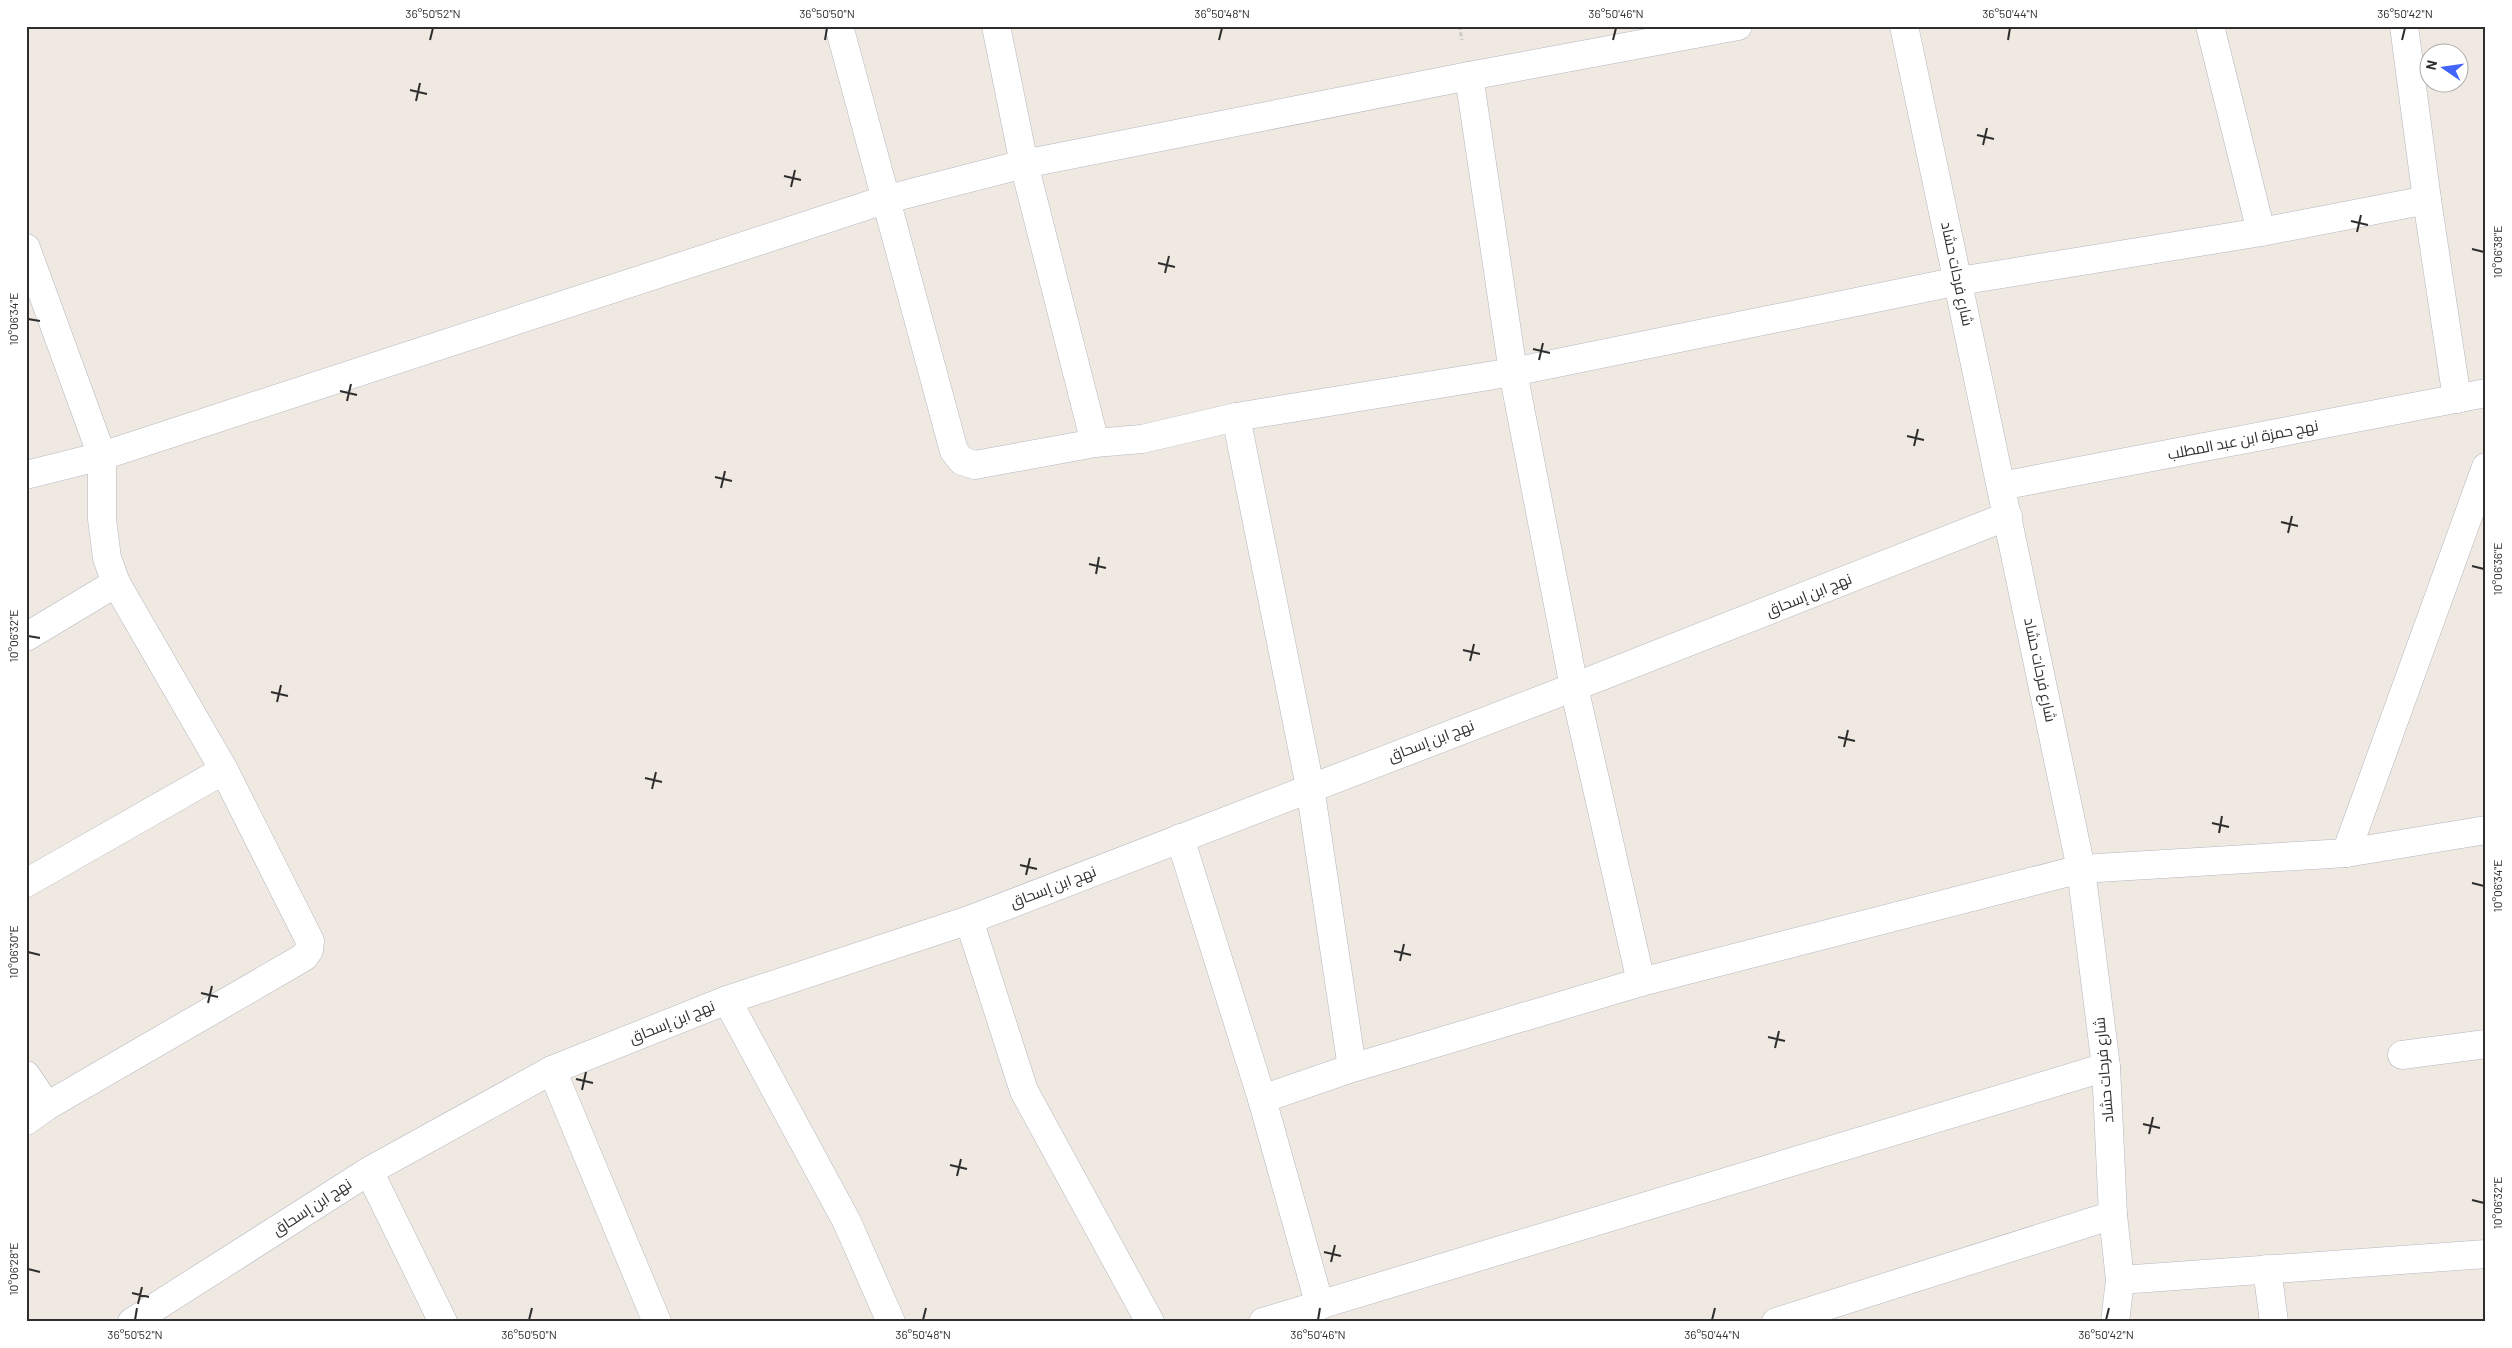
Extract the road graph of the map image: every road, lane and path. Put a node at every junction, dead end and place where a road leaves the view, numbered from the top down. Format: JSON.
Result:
{"nodes":[{"id":1,"x":839,"y":26,"type":"edge"},
{"id":2,"x":996,"y":26,"type":"edge"},
{"id":3,"x":1738,"y":26,"type":"edge"},
{"id":4,"x":1904,"y":26,"type":"edge"},
{"id":5,"x":2210,"y":26,"type":"edge"},
{"id":6,"x":2404,"y":26,"type":"edge"},
{"id":7,"x":1470,"y":76,"type":"junction"},
{"id":8,"x":1024,"y":164,"type":"junction"},
{"id":9,"x":884,"y":200,"type":"junction"},
{"id":10,"x":2427,"y":200,"type":"junction"},
{"id":11,"x":2261,"y":232,"type":"junction"},
{"id":12,"x":26,"y":248,"type":"edge"},
{"id":13,"x":1959,"y":281,"type":"junction"},
{"id":14,"x":1513,"y":372,"type":"junction"},
{"id":15,"x":2486,"y":393,"type":"edge"},
{"id":16,"x":2457,"y":399,"type":"junction"},
{"id":17,"x":1236,"y":416,"type":"junction"},
{"id":18,"x":1095,"y":443,"type":"junction"},
{"id":19,"x":102,"y":456,"type":"junction"},
{"id":20,"x":2486,"y":467,"type":"edge"},
{"id":21,"x":26,"y":475,"type":"edge"},
{"id":22,"x":2001,"y":486,"type":"junction"},
{"id":23,"x":2008,"y":516,"type":"junction"},
{"id":24,"x":116,"y":584,"type":"junction"},
{"id":25,"x":26,"y":637,"type":"edge"},
{"id":26,"x":1574,"y":687,"type":"junction"},
{"id":27,"x":224,"y":770,"type":"junction"},
{"id":28,"x":1310,"y":787,"type":"junction"},
{"id":29,"x":2486,"y":830,"type":"edge"},
{"id":30,"x":1180,"y":838,"type":"junction"},
{"id":31,"x":2346,"y":852,"type":"junction"},
{"id":32,"x":2081,"y":870,"type":"junction"},
{"id":33,"x":26,"y":883,"type":"edge"},
{"id":34,"x":969,"y":920,"type":"junction"},
{"id":35,"x":1641,"y":982,"type":"junction"},
{"id":36,"x":727,"y":1000,"type":"junction"},
{"id":37,"x":2486,"y":1044,"type":"edge"},
{"id":38,"x":2402,"y":1055,"type":"dead end"},
{"id":39,"x":2106,"y":1067,"type":"junction"},
{"id":40,"x":1352,"y":1068,"type":"junction"},
{"id":41,"x":552,"y":1070,"type":"junction"},
{"id":42,"x":26,"y":1075,"type":"edge"},
{"id":43,"x":1262,"y":1099,"type":"junction"},
{"id":44,"x":37,"y":1114,"type":"edge"},
{"id":45,"x":368,"y":1171,"type":"junction"},
{"id":46,"x":2113,"y":1215,"type":"junction"},
{"id":47,"x":2486,"y":1254,"type":"edge"},
{"id":48,"x":2267,"y":1270,"type":"junction"},
{"id":49,"x":2120,"y":1280,"type":"junction"},
{"id":50,"x":1320,"y":1306,"type":"junction"},
{"id":51,"x":132,"y":1322,"type":"edge"},
{"id":52,"x":443,"y":1322,"type":"edge"},
{"id":53,"x":656,"y":1322,"type":"edge"},
{"id":54,"x":891,"y":1322,"type":"edge"},
{"id":55,"x":1150,"y":1322,"type":"edge"},
{"id":56,"x":1263,"y":1322,"type":"edge"},
{"id":57,"x":1776,"y":1322,"type":"edge"},
{"id":58,"x":2115,"y":1322,"type":"edge"},
{"id":59,"x":2274,"y":1322,"type":"edge"}],
"edges":[{"from":1,"to":9,"type":"street"},
{"from":2,"to":8,"type":"street"},
{"from":3,"to":7,"type":"street"},
{"from":4,"to":13,"type":"street","name":"شارع فرحات حشاد"},
{"from":5,"to":11,"type":"street"},
{"from":6,"to":10,"type":"street"},
{"from":7,"to":8,"type":"street"},
{"from":7,"to":14,"type":"street"},
{"from":8,"to":9,"type":"street"},
{"from":8,"to":18,"type":"street"},
{"from":9,"to":18,"type":"street"},
{"from":9,"to":19,"type":"street"},
{"from":10,"to":11,"type":"street"},
{"from":10,"to":16,"type":"street"},
{"from":11,"to":13,"type":"street"},
{"from":12,"to":19,"type":"street"},
{"from":13,"to":14,"type":"street"},
{"from":13,"to":22,"type":"street","name":"شارع فرحات حشاد"},
{"from":14,"to":17,"type":"street"},
{"from":14,"to":26,"type":"street"},
{"from":15,"to":16,"type":"street","name":"نهج حمزة ابن عبد المطلب"},
{"from":16,"to":22,"type":"street","name":"نهج حمزة ابن عبد المطلب"},
{"from":17,"to":18,"type":"street"},
{"from":17,"to":28,"type":"street"},
{"from":19,"to":21,"type":"street"},
{"from":19,"to":24,"type":"street"},
{"from":20,"to":31,"type":"street"},
{"from":22,"to":23,"type":"street","name":"شارع فرحات حشاد"},
{"from":23,"to":26,"type":"street","name":"نهج ابن إسحاق"},
{"from":23,"to":32,"type":"street","name":"شارع فرحات حشاد"},
{"from":24,"to":25,"type":"street"},
{"from":24,"to":27,"type":"street"},
{"from":26,"to":28,"type":"street","name":"نهج ابن إسحاق"},
{"from":26,"to":35,"type":"street"},
{"from":27,"to":33,"type":"street"},
{"from":27,"to":44,"type":"street"},
{"from":28,"to":30,"type":"street","name":"نهج ابن إسحاق"},
{"from":28,"to":40,"type":"street"},
{"from":29,"to":31,"type":"street"},
{"from":30,"to":34,"type":"street","name":"نهج ابن إسحاق"},
{"from":30,"to":43,"type":"street"},
{"from":31,"to":32,"type":"street"},
{"from":32,"to":35,"type":"street"},
{"from":32,"to":39,"type":"street","name":"شارع فرحات حشاد"},
{"from":34,"to":36,"type":"street","name":"نهج ابن إسحاق"},
{"from":34,"to":55,"type":"street"},
{"from":35,"to":40,"type":"street"},
{"from":36,"to":41,"type":"street","name":"نهج ابن إسحاق"},
{"from":36,"to":54,"type":"street"},
{"from":37,"to":38,"type":"street"},
{"from":39,"to":46,"type":"street","name":"شارع فرحات حشاد"},
{"from":39,"to":50,"type":"street"},
{"from":40,"to":43,"type":"street"},
{"from":41,"to":45,"type":"street","name":"نهج ابن إسحاق"},
{"from":41,"to":53,"type":"street"},
{"from":42,"to":44,"type":"street"},
{"from":43,"to":50,"type":"street"},
{"from":45,"to":51,"type":"street","name":"نهج ابن إسحاق"},
{"from":45,"to":52,"type":"street"},
{"from":46,"to":49,"type":"street","name":"شارع فرحات حشاد"},
{"from":46,"to":57,"type":"street"},
{"from":47,"to":48,"type":"street"},
{"from":48,"to":49,"type":"street"},
{"from":48,"to":59,"type":"street"},
{"from":49,"to":58,"type":"street","name":"شارع فرحات حشاد"},
{"from":50,"to":56,"type":"street"}]}
